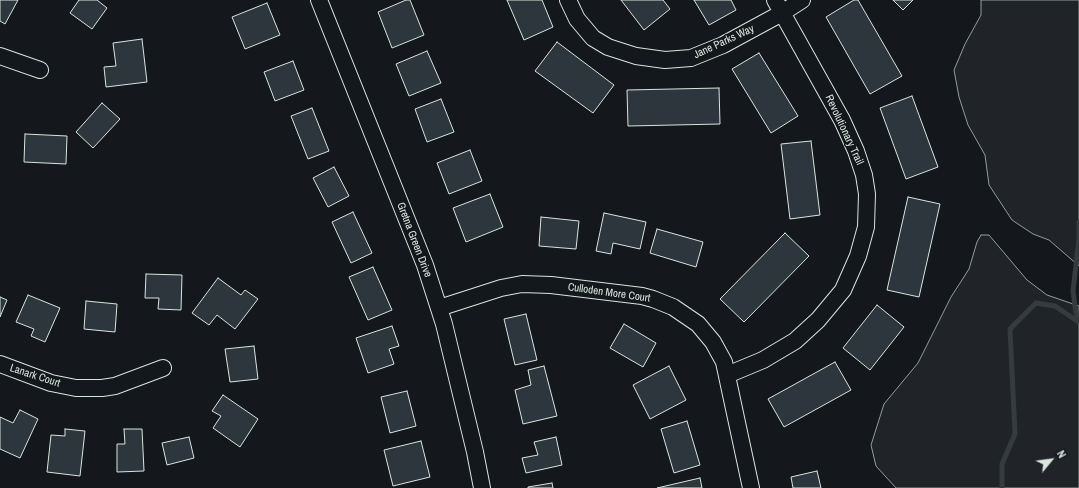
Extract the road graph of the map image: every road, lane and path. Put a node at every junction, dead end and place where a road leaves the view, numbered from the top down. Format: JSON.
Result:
{"nodes":[{"id":1,"x":319,"y":0,"type":"edge"},
{"id":2,"x":568,"y":0,"type":"edge"},
{"id":3,"x":802,"y":0,"type":"edge"},
{"id":4,"x":779,"y":6,"type":"edge"},
{"id":5,"x":0,"y":56,"type":"edge"},
{"id":6,"x":40,"y":70,"type":"dead end"},
{"id":7,"x":439,"y":308,"type":"junction"},
{"id":8,"x":0,"y":364,"type":"edge"},
{"id":9,"x":163,"y":368,"type":"dead end"},
{"id":10,"x":727,"y":375,"type":"junction"},
{"id":11,"x":482,"y":488,"type":"edge"},
{"id":12,"x":751,"y":488,"type":"edge"}],
"edges":[{"from":1,"to":7,"type":"street","name":"Gretna Green Drive"},
{"from":2,"to":4,"type":"street","name":"Jane Parks Way"},
{"from":3,"to":4,"type":"street","name":"Jane Parks Way"},
{"from":4,"to":10,"type":"street","name":"Revolutionary Trail"},
{"from":5,"to":6,"type":"street"},
{"from":7,"to":10,"type":"street","name":"Culloden More Court"},
{"from":7,"to":11,"type":"street","name":"Gretna Green Drive"},
{"from":8,"to":9,"type":"street","name":"Lanark Court"},
{"from":10,"to":12,"type":"street","name":"Culloden More Court"}]}
